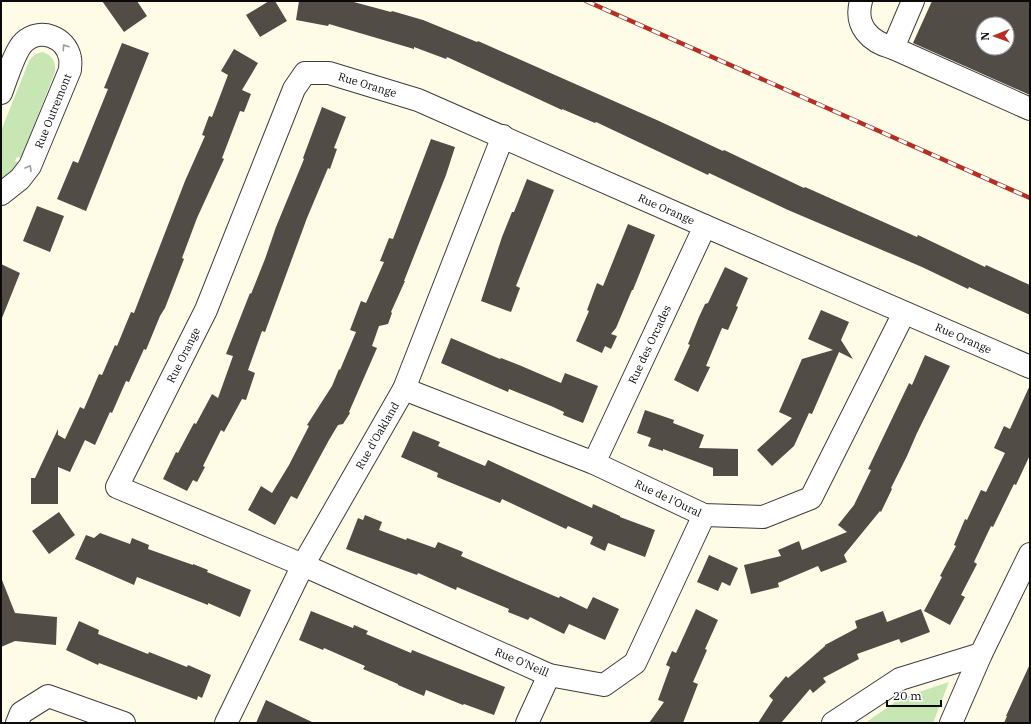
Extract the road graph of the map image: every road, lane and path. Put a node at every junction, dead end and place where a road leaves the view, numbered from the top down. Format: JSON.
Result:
{"nodes":[{"id":1,"x":861,"y":1,"type":"edge"},
{"id":2,"x":913,"y":1,"type":"edge"},
{"id":3,"x":893,"y":48,"type":"junction"},
{"id":4,"x":1,"y":93,"type":"edge"},
{"id":5,"x":1030,"y":109,"type":"edge"},
{"id":6,"x":502,"y":136,"type":"junction"},
{"id":7,"x":1,"y":194,"type":"edge"},
{"id":8,"x":705,"y":226,"type":"junction"},
{"id":9,"x":904,"y":313,"type":"junction"},
{"id":10,"x":1030,"y":367,"type":"edge"},
{"id":11,"x":404,"y":388,"type":"junction"},
{"id":12,"x":594,"y":463,"type":"junction"},
{"id":13,"x":704,"y":515,"type":"junction"},
{"id":14,"x":1030,"y":554,"type":"edge"},
{"id":15,"x":303,"y":565,"type":"junction"},
{"id":16,"x":982,"y":654,"type":"junction"},
{"id":17,"x":549,"y":675,"type":"junction"},
{"id":18,"x":17,"y":723,"type":"edge"},
{"id":19,"x":124,"y":723,"type":"edge"},
{"id":20,"x":226,"y":723,"type":"edge"},
{"id":21,"x":527,"y":723,"type":"edge"},
{"id":22,"x":834,"y":723,"type":"edge"},
{"id":23,"x":951,"y":723,"type":"edge"}],
"edges":[{"from":1,"to":3,"type":"street"},
{"from":2,"to":3,"type":"street"},
{"from":3,"to":5,"type":"street"},
{"from":7,"to":4,"type":"street","name":"Rue Outremont","one_way":true},
{"from":6,"to":8,"type":"street","name":"Rue Orange"},
{"from":6,"to":11,"type":"street","name":"Rue d'Oakland"},
{"from":6,"to":15,"type":"street","name":"Rue Orange"},
{"from":8,"to":9,"type":"street","name":"Rue Orange"},
{"from":8,"to":12,"type":"street","name":"Rue des Orcades"},
{"from":9,"to":10,"type":"street","name":"Rue Orange"},
{"from":9,"to":13,"type":"street","name":"Rue de l'Oural"},
{"from":11,"to":12,"type":"street","name":"Rue de l'Oural"},
{"from":11,"to":15,"type":"street","name":"Rue d'Oakland"},
{"from":12,"to":13,"type":"street","name":"Rue de l'Oural"},
{"from":13,"to":17,"type":"street","name":"Rue O'Neill"},
{"from":14,"to":16,"type":"street"},
{"from":15,"to":17,"type":"street","name":"Rue O'Neill"},
{"from":15,"to":20,"type":"street","name":"Rue d'Oakland"},
{"from":16,"to":22,"type":"street"},
{"from":16,"to":23,"type":"street"},
{"from":17,"to":21,"type":"street"},
{"from":18,"to":19,"type":"street"}]}
